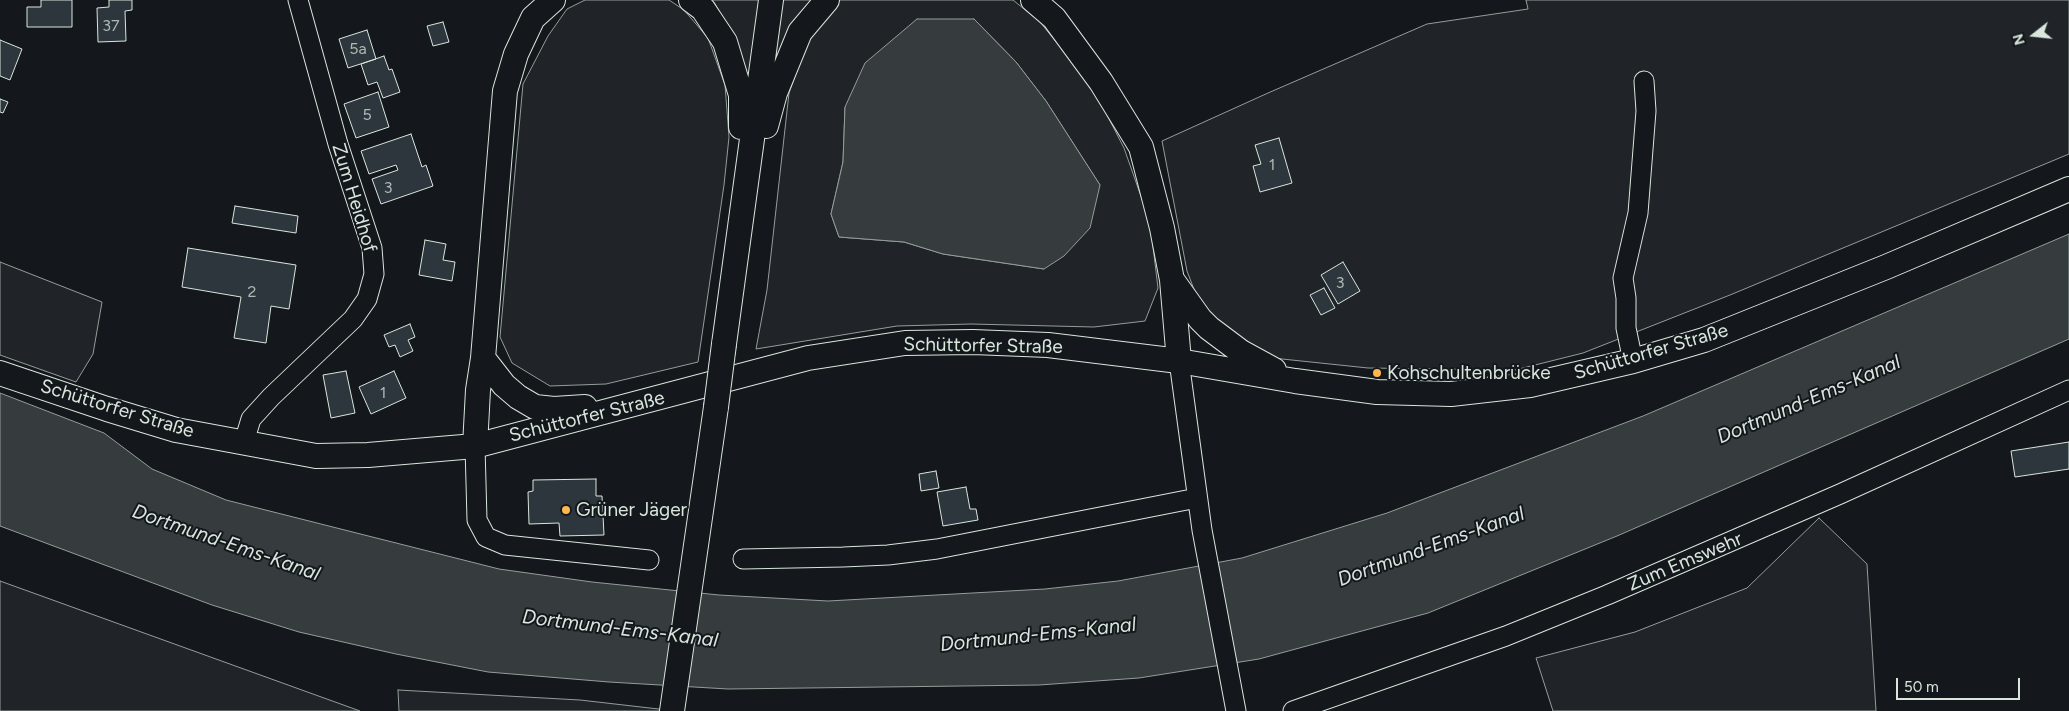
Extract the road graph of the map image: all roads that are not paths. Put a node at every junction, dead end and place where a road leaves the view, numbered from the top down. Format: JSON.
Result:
{"nodes":[{"id":1,"x":298,"y":0,"type":"edge"},
{"id":2,"x":553,"y":0,"type":"edge"},
{"id":3,"x":691,"y":0,"type":"edge"},
{"id":4,"x":770,"y":0,"type":"edge"},
{"id":5,"x":827,"y":0,"type":"edge"},
{"id":6,"x":1032,"y":0,"type":"edge"},
{"id":7,"x":1644,"y":81,"type":"dead end"},
{"id":8,"x":2069,"y":190,"type":"edge"},
{"id":9,"x":741,"y":222,"type":"junction"},
{"id":10,"x":1172,"y":280,"type":"junction"},
{"id":11,"x":482,"y":358,"type":"junction"},
{"id":12,"x":1179,"y":361,"type":"junction"},
{"id":13,"x":1633,"y":361,"type":"junction"},
{"id":14,"x":0,"y":373,"type":"edge"},
{"id":15,"x":1295,"y":381,"type":"junction"},
{"id":16,"x":2069,"y":390,"type":"edge"},
{"id":17,"x":639,"y":404,"type":"junction"},
{"id":18,"x":244,"y":442,"type":"junction"},
{"id":19,"x":475,"y":446,"type":"junction"},
{"id":20,"x":1197,"y":498,"type":"junction"},
{"id":21,"x":743,"y":559,"type":"dead end"},
{"id":22,"x":649,"y":560,"type":"dead end"},
{"id":23,"x":1235,"y":704,"type":"edge"},
{"id":24,"x":672,"y":711,"type":"edge"},
{"id":25,"x":1292,"y":711,"type":"edge"}],
"edges":[{"from":1,"to":18,"type":"street","name":"Zum Heidhof"},
{"from":2,"to":11,"type":"main road"},
{"from":3,"to":9,"type":"main road"},
{"from":4,"to":9,"type":"main road"},
{"from":5,"to":9,"type":"main road"},
{"from":6,"to":10,"type":"main road"},
{"from":7,"to":13,"type":"street"},
{"from":8,"to":13,"type":"main road","name":"Schüttorfer Straße"},
{"from":9,"to":24,"type":"main road","bridge":true},
{"from":10,"to":12,"type":"main road"},
{"from":10,"to":15,"type":"main road"},
{"from":11,"to":17,"type":"main road"},
{"from":11,"to":19,"type":"main road"},
{"from":12,"to":15,"type":"main road","name":"Schüttorfer Straße"},
{"from":12,"to":17,"type":"main road","name":"Schüttorfer Straße"},
{"from":12,"to":20,"type":"street"},
{"from":13,"to":15,"type":"main road","name":"Schüttorfer Straße"},
{"from":14,"to":18,"type":"main road","name":"Schüttorfer Straße"},
{"from":16,"to":25,"type":"street","name":"Zum Emswehr"},
{"from":17,"to":19,"type":"main road","name":"Schüttorfer Straße"},
{"from":18,"to":19,"type":"main road","name":"Schüttorfer Straße"},
{"from":19,"to":22,"type":"street"},
{"from":20,"to":21,"type":"street"},
{"from":20,"to":23,"type":"street"}]}
